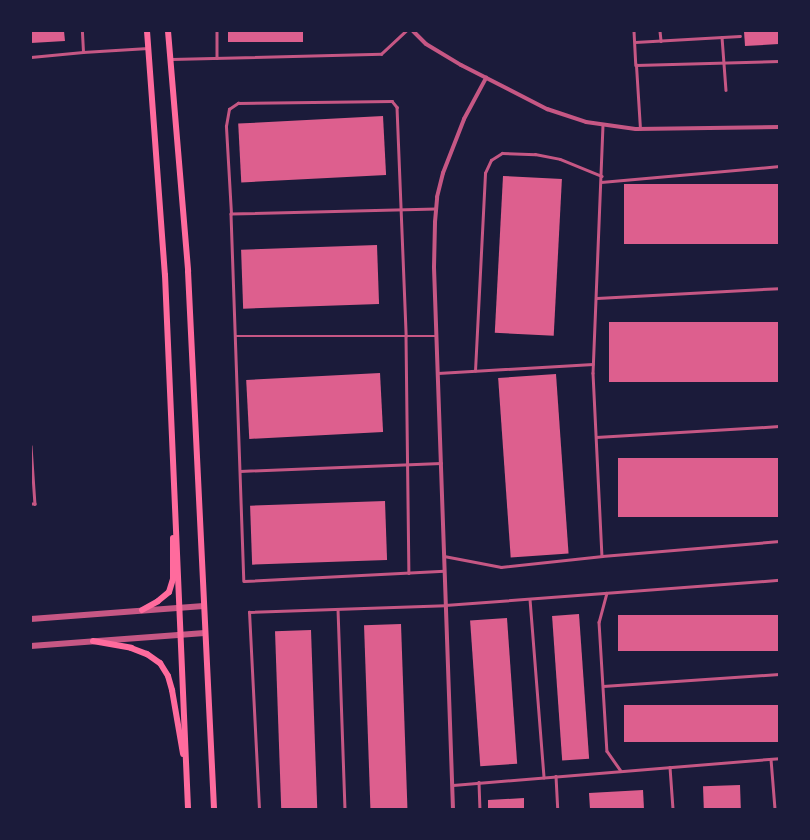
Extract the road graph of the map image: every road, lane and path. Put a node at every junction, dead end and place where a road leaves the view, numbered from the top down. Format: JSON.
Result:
{"nodes":[{"id":1,"x":82,"y":31,"type":"edge"},
{"id":2,"x":147,"y":31,"type":"edge"},
{"id":3,"x":168,"y":31,"type":"edge"},
{"id":4,"x":217,"y":31,"type":"edge"},
{"id":5,"x":406,"y":31,"type":"edge"},
{"id":6,"x":413,"y":31,"type":"edge"},
{"id":7,"x":634,"y":31,"type":"edge"},
{"id":8,"x":660,"y":31,"type":"edge"},
{"id":9,"x":740,"y":36,"type":"dead end"},
{"id":10,"x":722,"y":38,"type":"junction"},
{"id":11,"x":661,"y":41,"type":"junction"},
{"id":12,"x":635,"y":42,"type":"junction"},
{"id":13,"x":148,"y":48,"type":"junction"},
{"id":14,"x":83,"y":52,"type":"junction"},
{"id":15,"x":31,"y":57,"type":"edge"},
{"id":16,"x":217,"y":58,"type":"junction"},
{"id":17,"x":170,"y":59,"type":"junction"},
{"id":18,"x":779,"y":61,"type":"edge"},
{"id":19,"x":724,"y":63,"type":"junction"},
{"id":20,"x":636,"y":65,"type":"junction"},
{"id":21,"x":486,"y":78,"type":"junction"},
{"id":22,"x":726,"y":90,"type":"dead end"},
{"id":23,"x":603,"y":125,"type":"junction"},
{"id":24,"x":779,"y":127,"type":"edge"},
{"id":25,"x":640,"y":128,"type":"junction"},
{"id":26,"x":779,"y":166,"type":"edge"},
{"id":27,"x":602,"y":176,"type":"junction"},
{"id":28,"x":601,"y":182,"type":"junction"},
{"id":29,"x":436,"y":209,"type":"junction"},
{"id":30,"x":400,"y":210,"type":"junction"},
{"id":31,"x":231,"y":214,"type":"junction"},
{"id":32,"x":779,"y":288,"type":"edge"},
{"id":33,"x":597,"y":298,"type":"junction"},
{"id":34,"x":235,"y":336,"type":"junction"},
{"id":35,"x":406,"y":336,"type":"junction"},
{"id":36,"x":437,"y":336,"type":"junction"},
{"id":37,"x":593,"y":364,"type":"junction"},
{"id":38,"x":475,"y":371,"type":"junction"},
{"id":39,"x":438,"y":373,"type":"junction"},
{"id":40,"x":779,"y":426,"type":"edge"},
{"id":41,"x":596,"y":437,"type":"junction"},
{"id":42,"x":31,"y":446,"type":"edge"},
{"id":43,"x":441,"y":463,"type":"junction"},
{"id":44,"x":408,"y":465,"type":"junction"},
{"id":45,"x":174,"y":470,"type":"junction"},
{"id":46,"x":240,"y":471,"type":"junction"},
{"id":47,"x":31,"y":504,"type":"edge"},
{"id":48,"x":779,"y":541,"type":"edge"},
{"id":49,"x":444,"y":556,"type":"junction"},
{"id":50,"x":602,"y":556,"type":"junction"},
{"id":51,"x":444,"y":571,"type":"junction"},
{"id":52,"x":409,"y":573,"type":"junction"},
{"id":53,"x":779,"y":580,"type":"edge"},
{"id":54,"x":607,"y":593,"type":"junction"},
{"id":55,"x":530,"y":598,"type":"junction"},
{"id":56,"x":445,"y":605,"type":"junction"},
{"id":57,"x":204,"y":606,"type":"junction"},
{"id":58,"x":180,"y":608,"type":"junction"},
{"id":59,"x":338,"y":608,"type":"junction"},
{"id":60,"x":142,"y":610,"type":"junction"},
{"id":61,"x":31,"y":619,"type":"edge"},
{"id":62,"x":205,"y":633,"type":"junction"},
{"id":63,"x":182,"y":635,"type":"junction"},
{"id":64,"x":93,"y":641,"type":"junction"},
{"id":65,"x":31,"y":646,"type":"edge"},
{"id":66,"x":779,"y":674,"type":"edge"},
{"id":67,"x":603,"y":686,"type":"junction"},
{"id":68,"x":779,"y":758,"type":"edge"},
{"id":69,"x":771,"y":759,"type":"junction"},
{"id":70,"x":670,"y":767,"type":"junction"},
{"id":71,"x":621,"y":771,"type":"junction"},
{"id":72,"x":556,"y":776,"type":"junction"},
{"id":73,"x":544,"y":777,"type":"junction"},
{"id":74,"x":187,"y":781,"type":"junction"},
{"id":75,"x":480,"y":782,"type":"junction"},
{"id":76,"x":452,"y":785,"type":"junction"},
{"id":77,"x":188,"y":809,"type":"edge"},
{"id":78,"x":214,"y":809,"type":"edge"},
{"id":79,"x":259,"y":809,"type":"edge"},
{"id":80,"x":345,"y":809,"type":"edge"},
{"id":81,"x":453,"y":809,"type":"edge"},
{"id":82,"x":480,"y":809,"type":"edge"},
{"id":83,"x":558,"y":809,"type":"edge"},
{"id":84,"x":673,"y":809,"type":"edge"},
{"id":85,"x":775,"y":809,"type":"edge"}],
"edges":[{"from":1,"to":14,"type":"lane"},
{"from":2,"to":13,"type":"main road"},
{"from":3,"to":17,"type":"main road"},
{"from":4,"to":16,"type":"lane"},
{"from":5,"to":16,"type":"lane"},
{"from":6,"to":21,"type":"street"},
{"from":7,"to":12,"type":"lane"},
{"from":8,"to":11,"type":"lane"},
{"from":9,"to":10,"type":"lane"},
{"from":10,"to":11,"type":"lane"},
{"from":10,"to":19,"type":"lane"},
{"from":11,"to":12,"type":"lane"},
{"from":12,"to":20,"type":"lane"},
{"from":13,"to":14,"type":"lane"},
{"from":13,"to":45,"type":"main road"},
{"from":14,"to":15,"type":"lane"},
{"from":16,"to":17,"type":"lane"},
{"from":17,"to":57,"type":"main road"},
{"from":18,"to":19,"type":"lane"},
{"from":19,"to":20,"type":"lane"},
{"from":19,"to":22,"type":"lane"},
{"from":20,"to":25,"type":"lane"},
{"from":21,"to":23,"type":"street"},
{"from":21,"to":29,"type":"street"},
{"from":23,"to":25,"type":"street"},
{"from":23,"to":27,"type":"lane"},
{"from":24,"to":25,"type":"street"},
{"from":26,"to":28,"type":"lane"},
{"from":27,"to":28,"type":"lane"},
{"from":27,"to":38,"type":"lane"},
{"from":28,"to":33,"type":"lane"},
{"from":29,"to":30,"type":"lane"},
{"from":29,"to":36,"type":"street"},
{"from":30,"to":31,"type":"lane"},
{"from":30,"to":31,"type":"lane"},
{"from":30,"to":35,"type":"lane"},
{"from":31,"to":34,"type":"lane"},
{"from":32,"to":33,"type":"lane"},
{"from":33,"to":37,"type":"lane"},
{"from":34,"to":35,"type":"lane"},
{"from":34,"to":46,"type":"lane"},
{"from":35,"to":36,"type":"lane"},
{"from":35,"to":44,"type":"lane"},
{"from":36,"to":39,"type":"street"},
{"from":37,"to":38,"type":"lane"},
{"from":37,"to":41,"type":"lane"},
{"from":38,"to":39,"type":"lane"},
{"from":39,"to":43,"type":"street"},
{"from":40,"to":41,"type":"lane"},
{"from":41,"to":50,"type":"lane"},
{"from":42,"to":47,"type":"lane"},
{"from":43,"to":44,"type":"lane"},
{"from":43,"to":49,"type":"street"},
{"from":44,"to":46,"type":"lane"},
{"from":44,"to":52,"type":"lane"},
{"from":45,"to":58,"type":"main road"},
{"from":45,"to":60,"type":"main road"},
{"from":46,"to":52,"type":"lane"},
{"from":48,"to":50,"type":"lane"},
{"from":49,"to":50,"type":"lane"},
{"from":49,"to":51,"type":"street"},
{"from":51,"to":52,"type":"lane"},
{"from":51,"to":56,"type":"street"},
{"from":53,"to":54,"type":"lane"},
{"from":54,"to":55,"type":"lane"},
{"from":54,"to":67,"type":"lane"},
{"from":55,"to":56,"type":"lane"},
{"from":55,"to":73,"type":"lane"},
{"from":56,"to":59,"type":"lane"},
{"from":56,"to":76,"type":"street"},
{"from":57,"to":58,"type":"street"},
{"from":57,"to":62,"type":"main road"},
{"from":58,"to":60,"type":"street"},
{"from":58,"to":63,"type":"main road"},
{"from":59,"to":79,"type":"lane"},
{"from":59,"to":80,"type":"lane"},
{"from":60,"to":61,"type":"street"},
{"from":62,"to":63,"type":"street"},
{"from":62,"to":78,"type":"main road"},
{"from":63,"to":64,"type":"street"},
{"from":63,"to":74,"type":"main road"},
{"from":64,"to":65,"type":"street"},
{"from":64,"to":74,"type":"main road"},
{"from":66,"to":67,"type":"lane"},
{"from":67,"to":71,"type":"lane"},
{"from":68,"to":69,"type":"lane"},
{"from":69,"to":70,"type":"lane"},
{"from":69,"to":85,"type":"lane"},
{"from":70,"to":71,"type":"lane"},
{"from":70,"to":84,"type":"lane"},
{"from":71,"to":72,"type":"lane"},
{"from":72,"to":73,"type":"lane"},
{"from":72,"to":83,"type":"lane"},
{"from":73,"to":75,"type":"lane"},
{"from":74,"to":77,"type":"main road"},
{"from":75,"to":76,"type":"lane"},
{"from":75,"to":82,"type":"lane"},
{"from":76,"to":81,"type":"street"}]}
